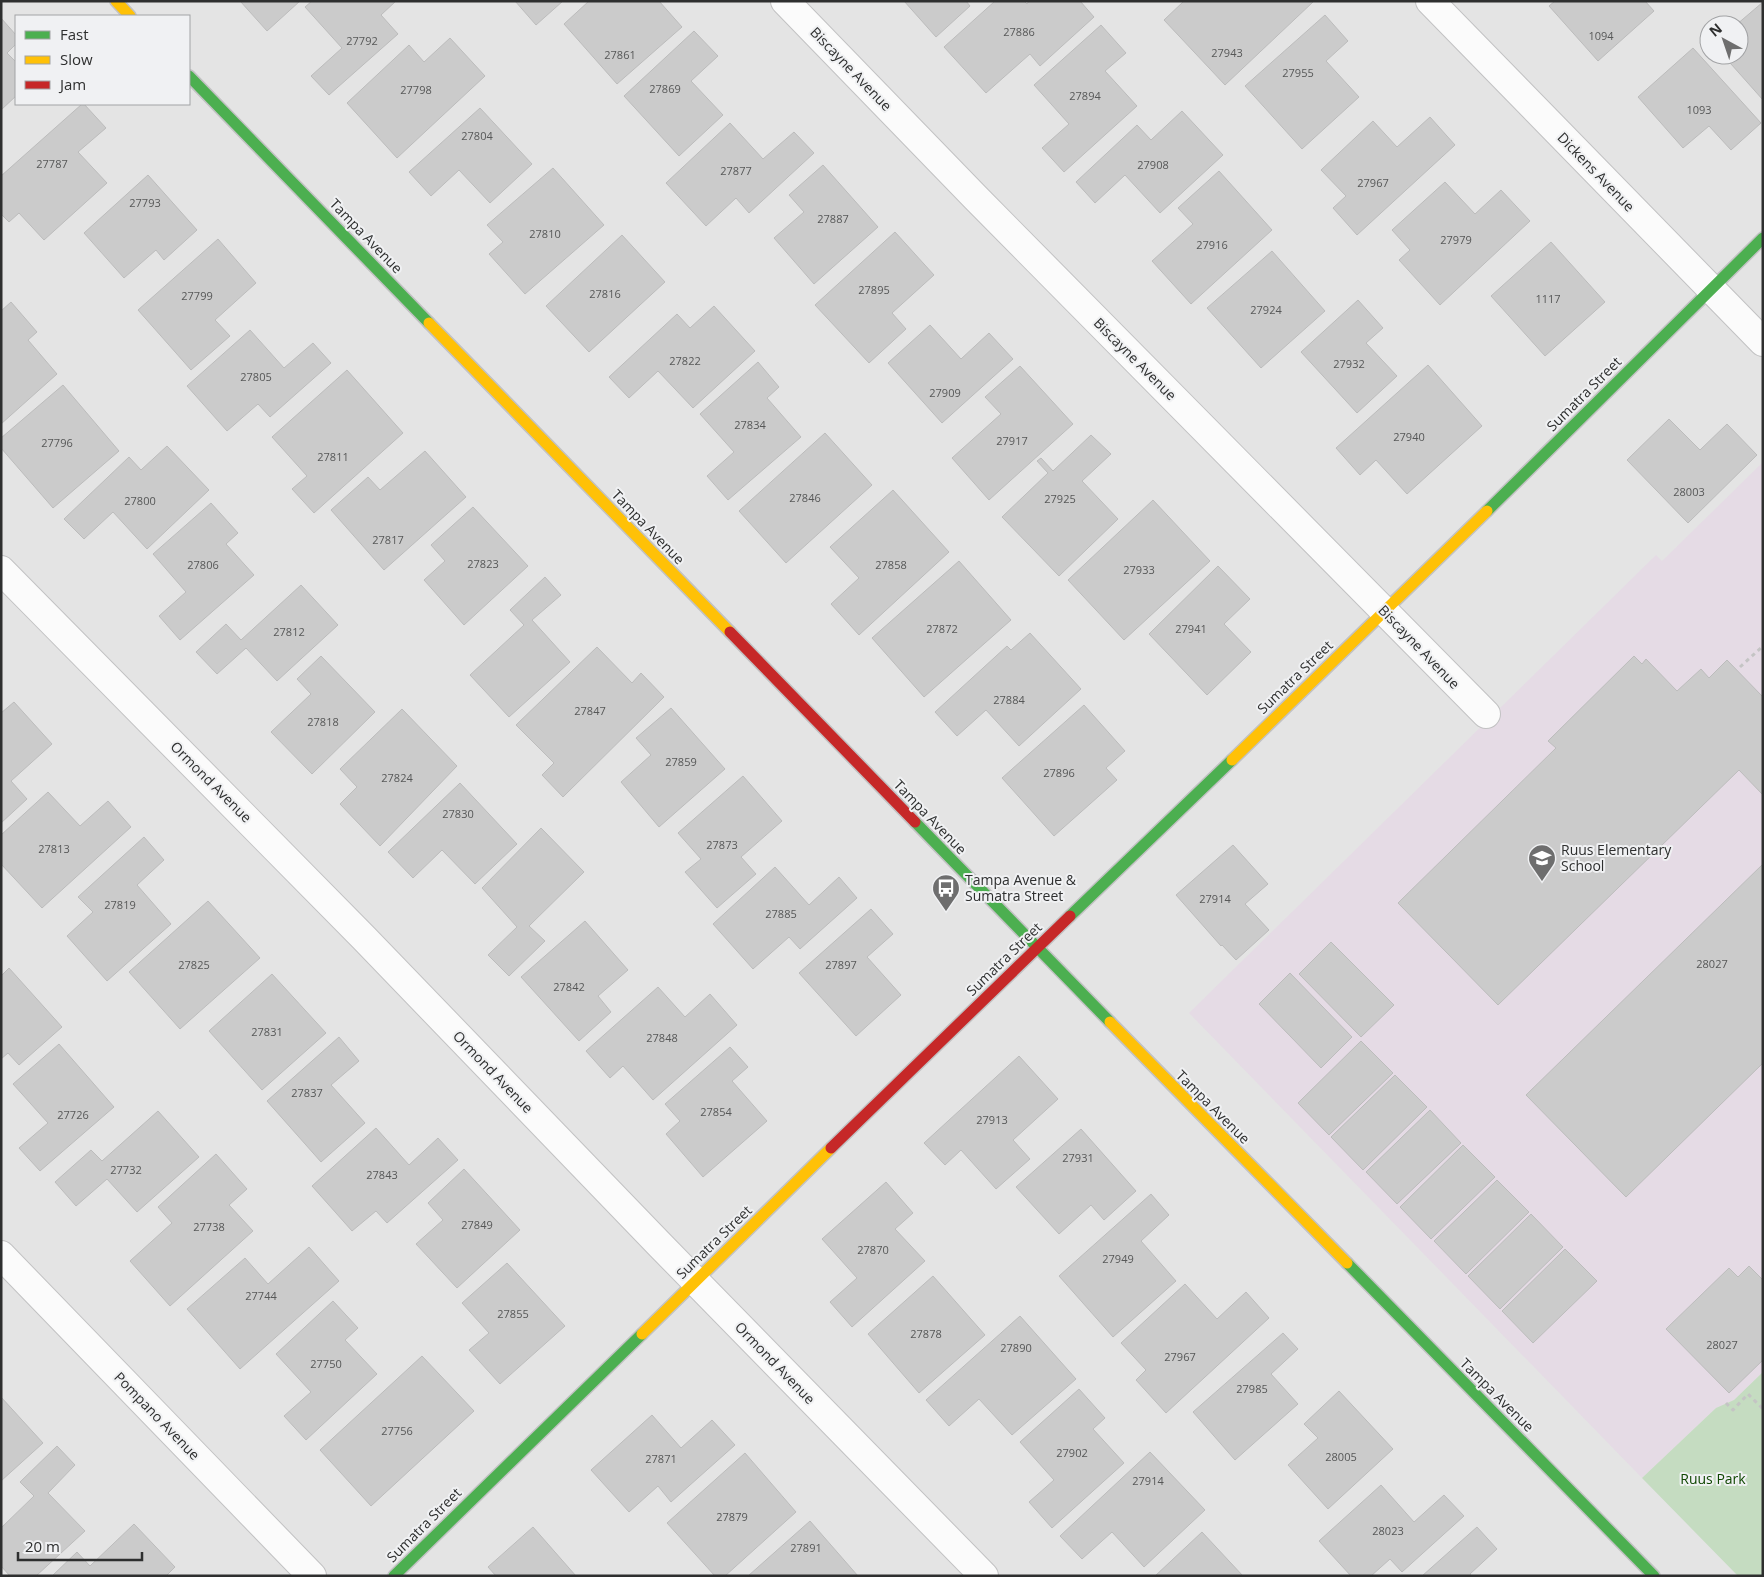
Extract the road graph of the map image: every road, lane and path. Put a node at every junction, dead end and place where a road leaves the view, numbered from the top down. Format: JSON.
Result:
{"nodes":[{"id":1,"x":116,"y":1,"type":"edge"},
{"id":2,"x":785,"y":1,"type":"edge"},
{"id":3,"x":1430,"y":1,"type":"edge"},
{"id":4,"x":129,"y":15,"type":"edge"},
{"id":5,"x":190,"y":77,"type":"edge"},
{"id":6,"x":1763,"y":238,"type":"edge"},
{"id":7,"x":1710,"y":289,"type":"junction"},
{"id":8,"x":1763,"y":342,"type":"edge"},
{"id":9,"x":1,"y":570,"type":"edge"},
{"id":10,"x":1385,"y":612,"type":"junction"},
{"id":11,"x":1763,"y":646,"type":"edge"},
{"id":12,"x":1740,"y":667,"type":"dead end"},
{"id":13,"x":1486,"y":714,"type":"dead end"},
{"id":14,"x":1036,"y":948,"type":"junction"},
{"id":15,"x":1,"y":1255,"type":"edge"},
{"id":16,"x":695,"y":1281,"type":"junction"},
{"id":17,"x":1726,"y":1404,"type":"dead end"},
{"id":18,"x":1763,"y":1409,"type":"edge"},
{"id":19,"x":312,"y":1576,"type":"edge"},
{"id":20,"x":394,"y":1576,"type":"edge"},
{"id":21,"x":984,"y":1576,"type":"edge"},
{"id":22,"x":1654,"y":1576,"type":"edge"}],
"edges":[{"from":1,"to":4,"type":"street"},
{"from":2,"to":10,"type":"street","name":"Biscayne Avenue"},
{"from":3,"to":7,"type":"street","name":"Dickens Avenue"},
{"from":5,"to":14,"type":"street","name":"Tampa Avenue"},
{"from":6,"to":7,"type":"street","name":"Sumatra Street"},
{"from":7,"to":8,"type":"street","name":"Dickens Avenue"},
{"from":7,"to":10,"type":"street","name":"Sumatra Street"},
{"from":9,"to":16,"type":"street","name":"Ormond Avenue"},
{"from":10,"to":13,"type":"street","name":"Biscayne Avenue"},
{"from":10,"to":14,"type":"street","name":"Sumatra Street"},
{"from":11,"to":12,"type":"path"},
{"from":14,"to":16,"type":"street","name":"Sumatra Street"},
{"from":14,"to":22,"type":"street","name":"Tampa Avenue"},
{"from":15,"to":19,"type":"street","name":"Pompano Avenue"},
{"from":16,"to":20,"type":"street","name":"Sumatra Street"},
{"from":16,"to":21,"type":"street","name":"Ormond Avenue"},
{"from":17,"to":18,"type":"path"}]}
